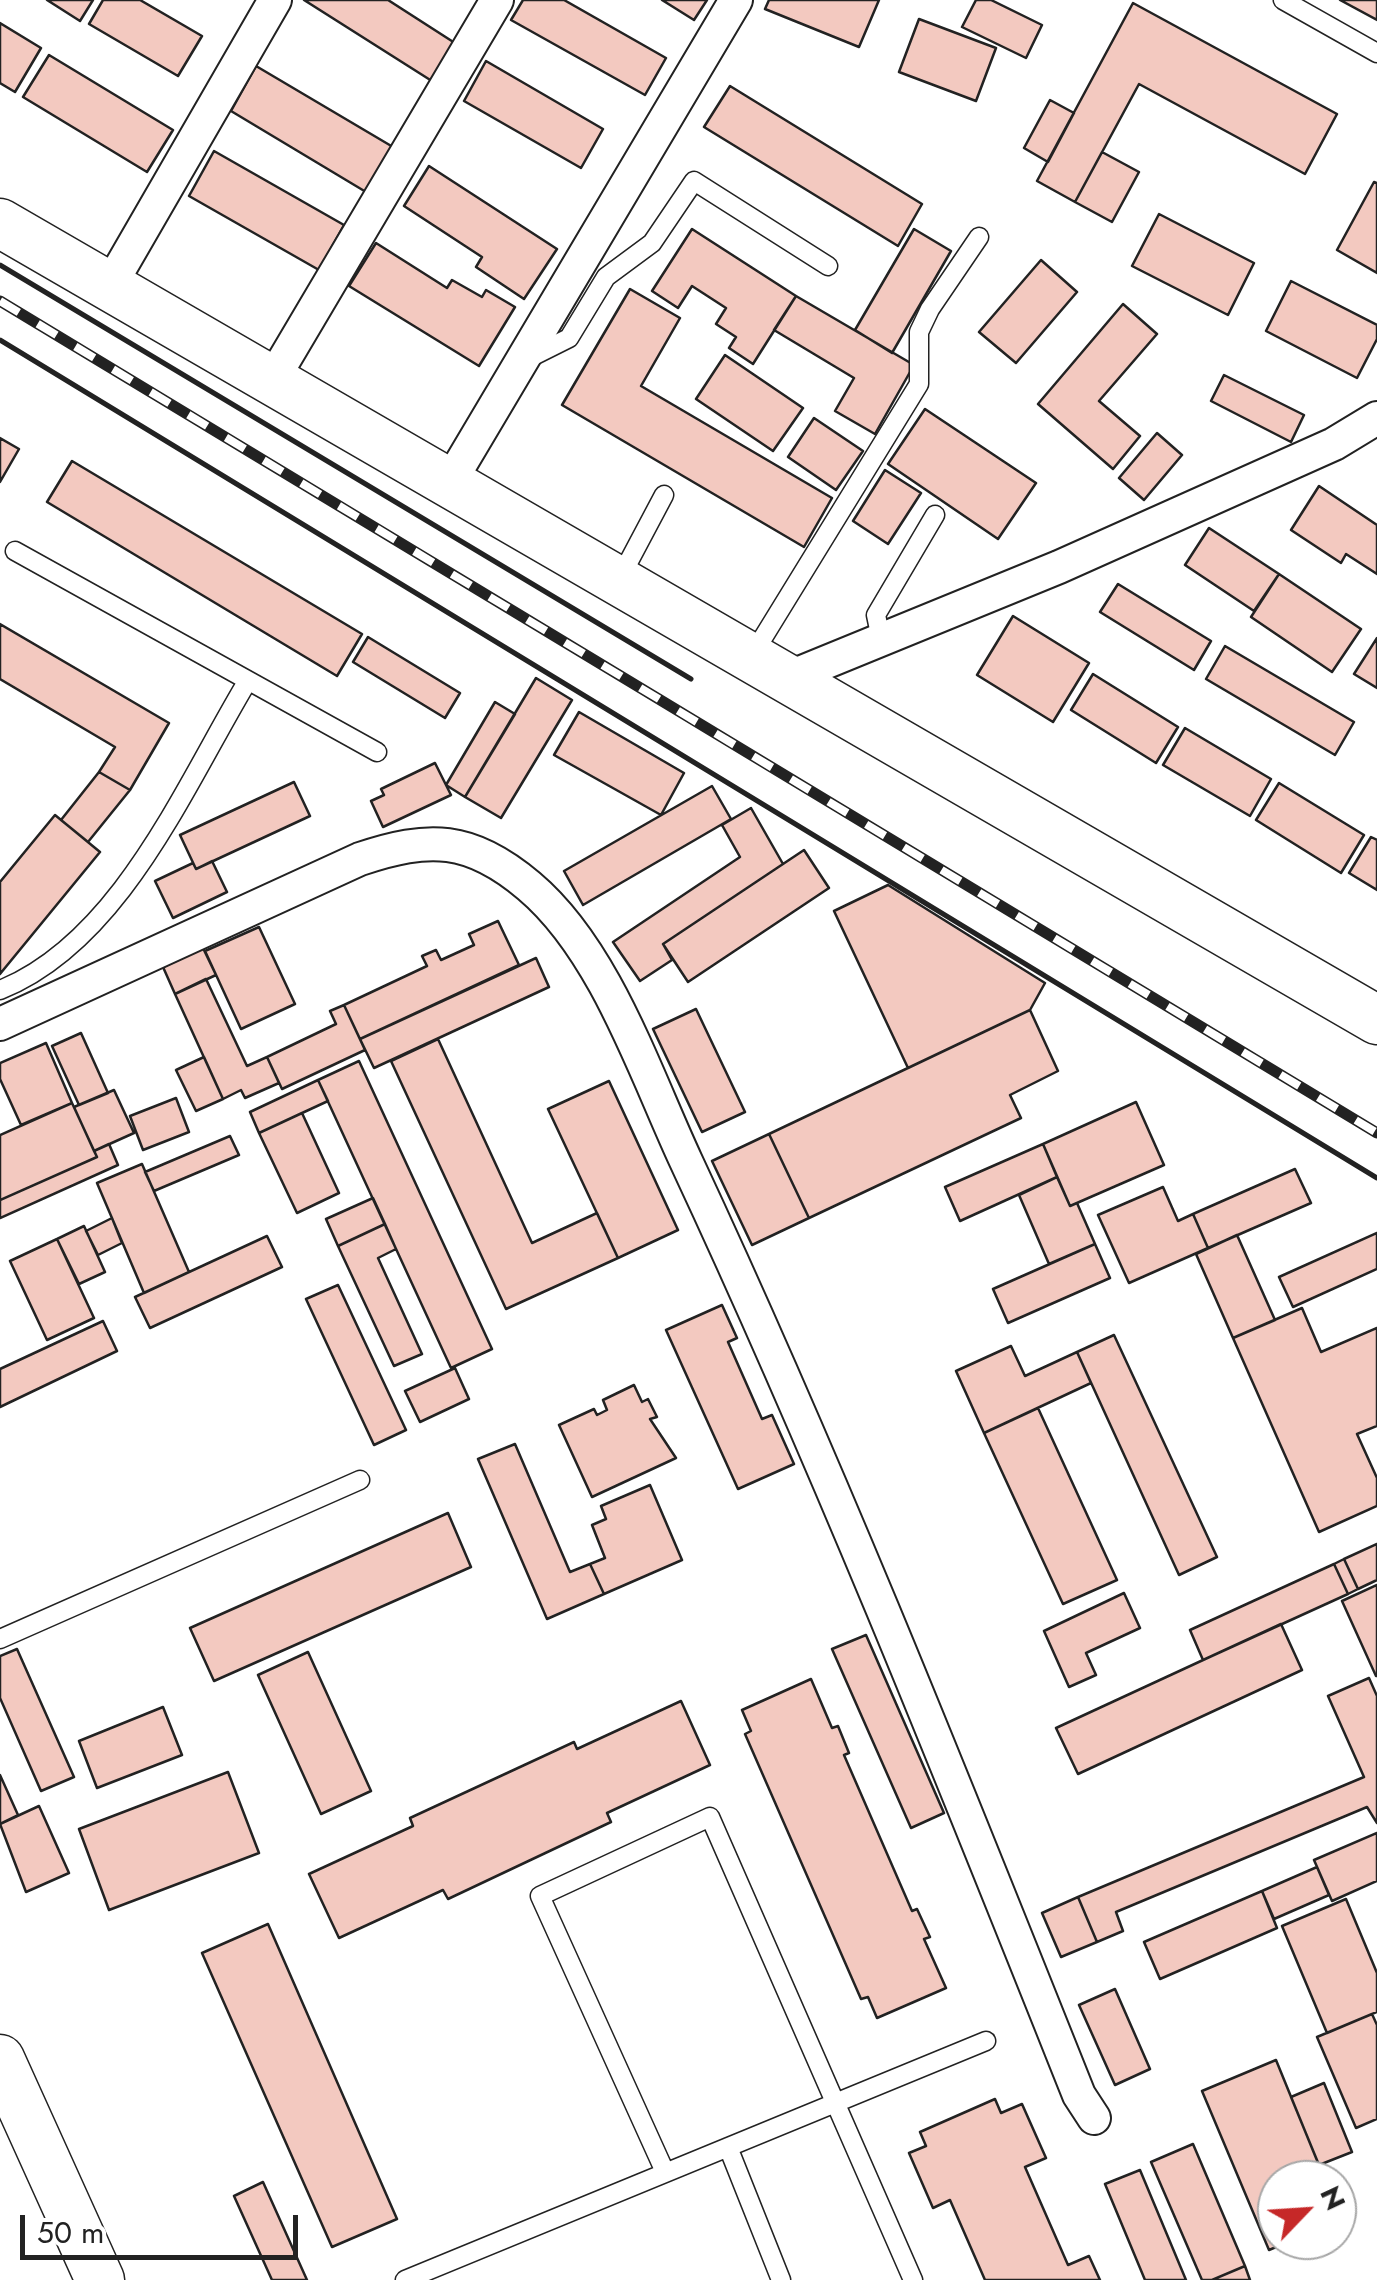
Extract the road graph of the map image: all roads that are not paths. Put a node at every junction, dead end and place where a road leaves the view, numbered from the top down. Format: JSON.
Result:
{"nodes":[{"id":1,"x":275,"y":0,"type":"edge"},
{"id":2,"x":497,"y":0,"type":"edge"},
{"id":3,"x":736,"y":0,"type":"edge"},
{"id":4,"x":1283,"y":0,"type":"edge"},
{"id":5,"x":1377,"y":52,"type":"edge"},
{"id":6,"x":0,"y":224,"type":"edge"},
{"id":7,"x":979,"y":236,"type":"dead end"},
{"id":8,"x":828,"y":266,"type":"dead end"},
{"id":9,"x":108,"y":289,"type":"junction"},
{"id":10,"x":521,"y":362,"type":"junction"},
{"id":11,"x":271,"y":382,"type":"junction"},
{"id":12,"x":1377,"y":418,"type":"edge"},
{"id":13,"x":448,"y":485,"type":"junction"},
{"id":14,"x":664,"y":495,"type":"dead end"},
{"id":15,"x":934,"y":514,"type":"dead end"},
{"id":16,"x":16,"y":551,"type":"dead end"},
{"id":17,"x":617,"y":582,"type":"junction"},
{"id":18,"x":882,"y":640,"type":"junction"},
{"id":19,"x":768,"y":669,"type":"junction"},
{"id":20,"x":247,"y":682,"type":"junction"},
{"id":21,"x":377,"y":752,"type":"dead end"},
{"id":22,"x":0,"y":990,"type":"edge"},
{"id":23,"x":1377,"y":1020,"type":"edge"},
{"id":24,"x":0,"y":1024,"type":"edge"},
{"id":25,"x":360,"y":1480,"type":"dead end"},
{"id":26,"x":0,"y":1638,"type":"edge"},
{"id":27,"x":986,"y":2041,"type":"dead end"},
{"id":28,"x":0,"y":2059,"type":"edge"},
{"id":29,"x":838,"y":2102,"type":"junction"},
{"id":30,"x":10,"y":2110,"type":"edge"},
{"id":31,"x":1094,"y":2118,"type":"dead end"},
{"id":32,"x":728,"y":2147,"type":"junction"},
{"id":33,"x":665,"y":2172,"type":"junction"},
{"id":34,"x":100,"y":2280,"type":"edge"},
{"id":35,"x":405,"y":2280,"type":"edge"},
{"id":36,"x":781,"y":2280,"type":"edge"},
{"id":37,"x":913,"y":2280,"type":"edge"}],
"edges":[{"from":1,"to":9,"type":"street"},
{"from":2,"to":11,"type":"street"},
{"from":3,"to":10,"type":"street"},
{"from":4,"to":5,"type":"lane"},
{"from":6,"to":9,"type":"main road"},
{"from":7,"to":19,"type":"lane"},
{"from":8,"to":10,"type":"lane"},
{"from":9,"to":11,"type":"main road"},
{"from":10,"to":13,"type":"street"},
{"from":11,"to":13,"type":"main road"},
{"from":12,"to":18,"type":"street"},
{"from":13,"to":17,"type":"main road"},
{"from":14,"to":17,"type":"lane"},
{"from":15,"to":18,"type":"lane"},
{"from":16,"to":20,"type":"lane"},
{"from":17,"to":19,"type":"main road"},
{"from":18,"to":19,"type":"street"},
{"from":19,"to":23,"type":"main road"},
{"from":20,"to":21,"type":"lane"},
{"from":20,"to":22,"type":"lane"},
{"from":24,"to":31,"type":"street"},
{"from":25,"to":26,"type":"lane"},
{"from":27,"to":29,"type":"lane"},
{"from":28,"to":30,"type":"main road"},
{"from":29,"to":32,"type":"lane"},
{"from":29,"to":33,"type":"lane"},
{"from":29,"to":37,"type":"lane"},
{"from":30,"to":34,"type":"main road"},
{"from":32,"to":33,"type":"lane"},
{"from":32,"to":36,"type":"lane"},
{"from":33,"to":35,"type":"lane"}]}
